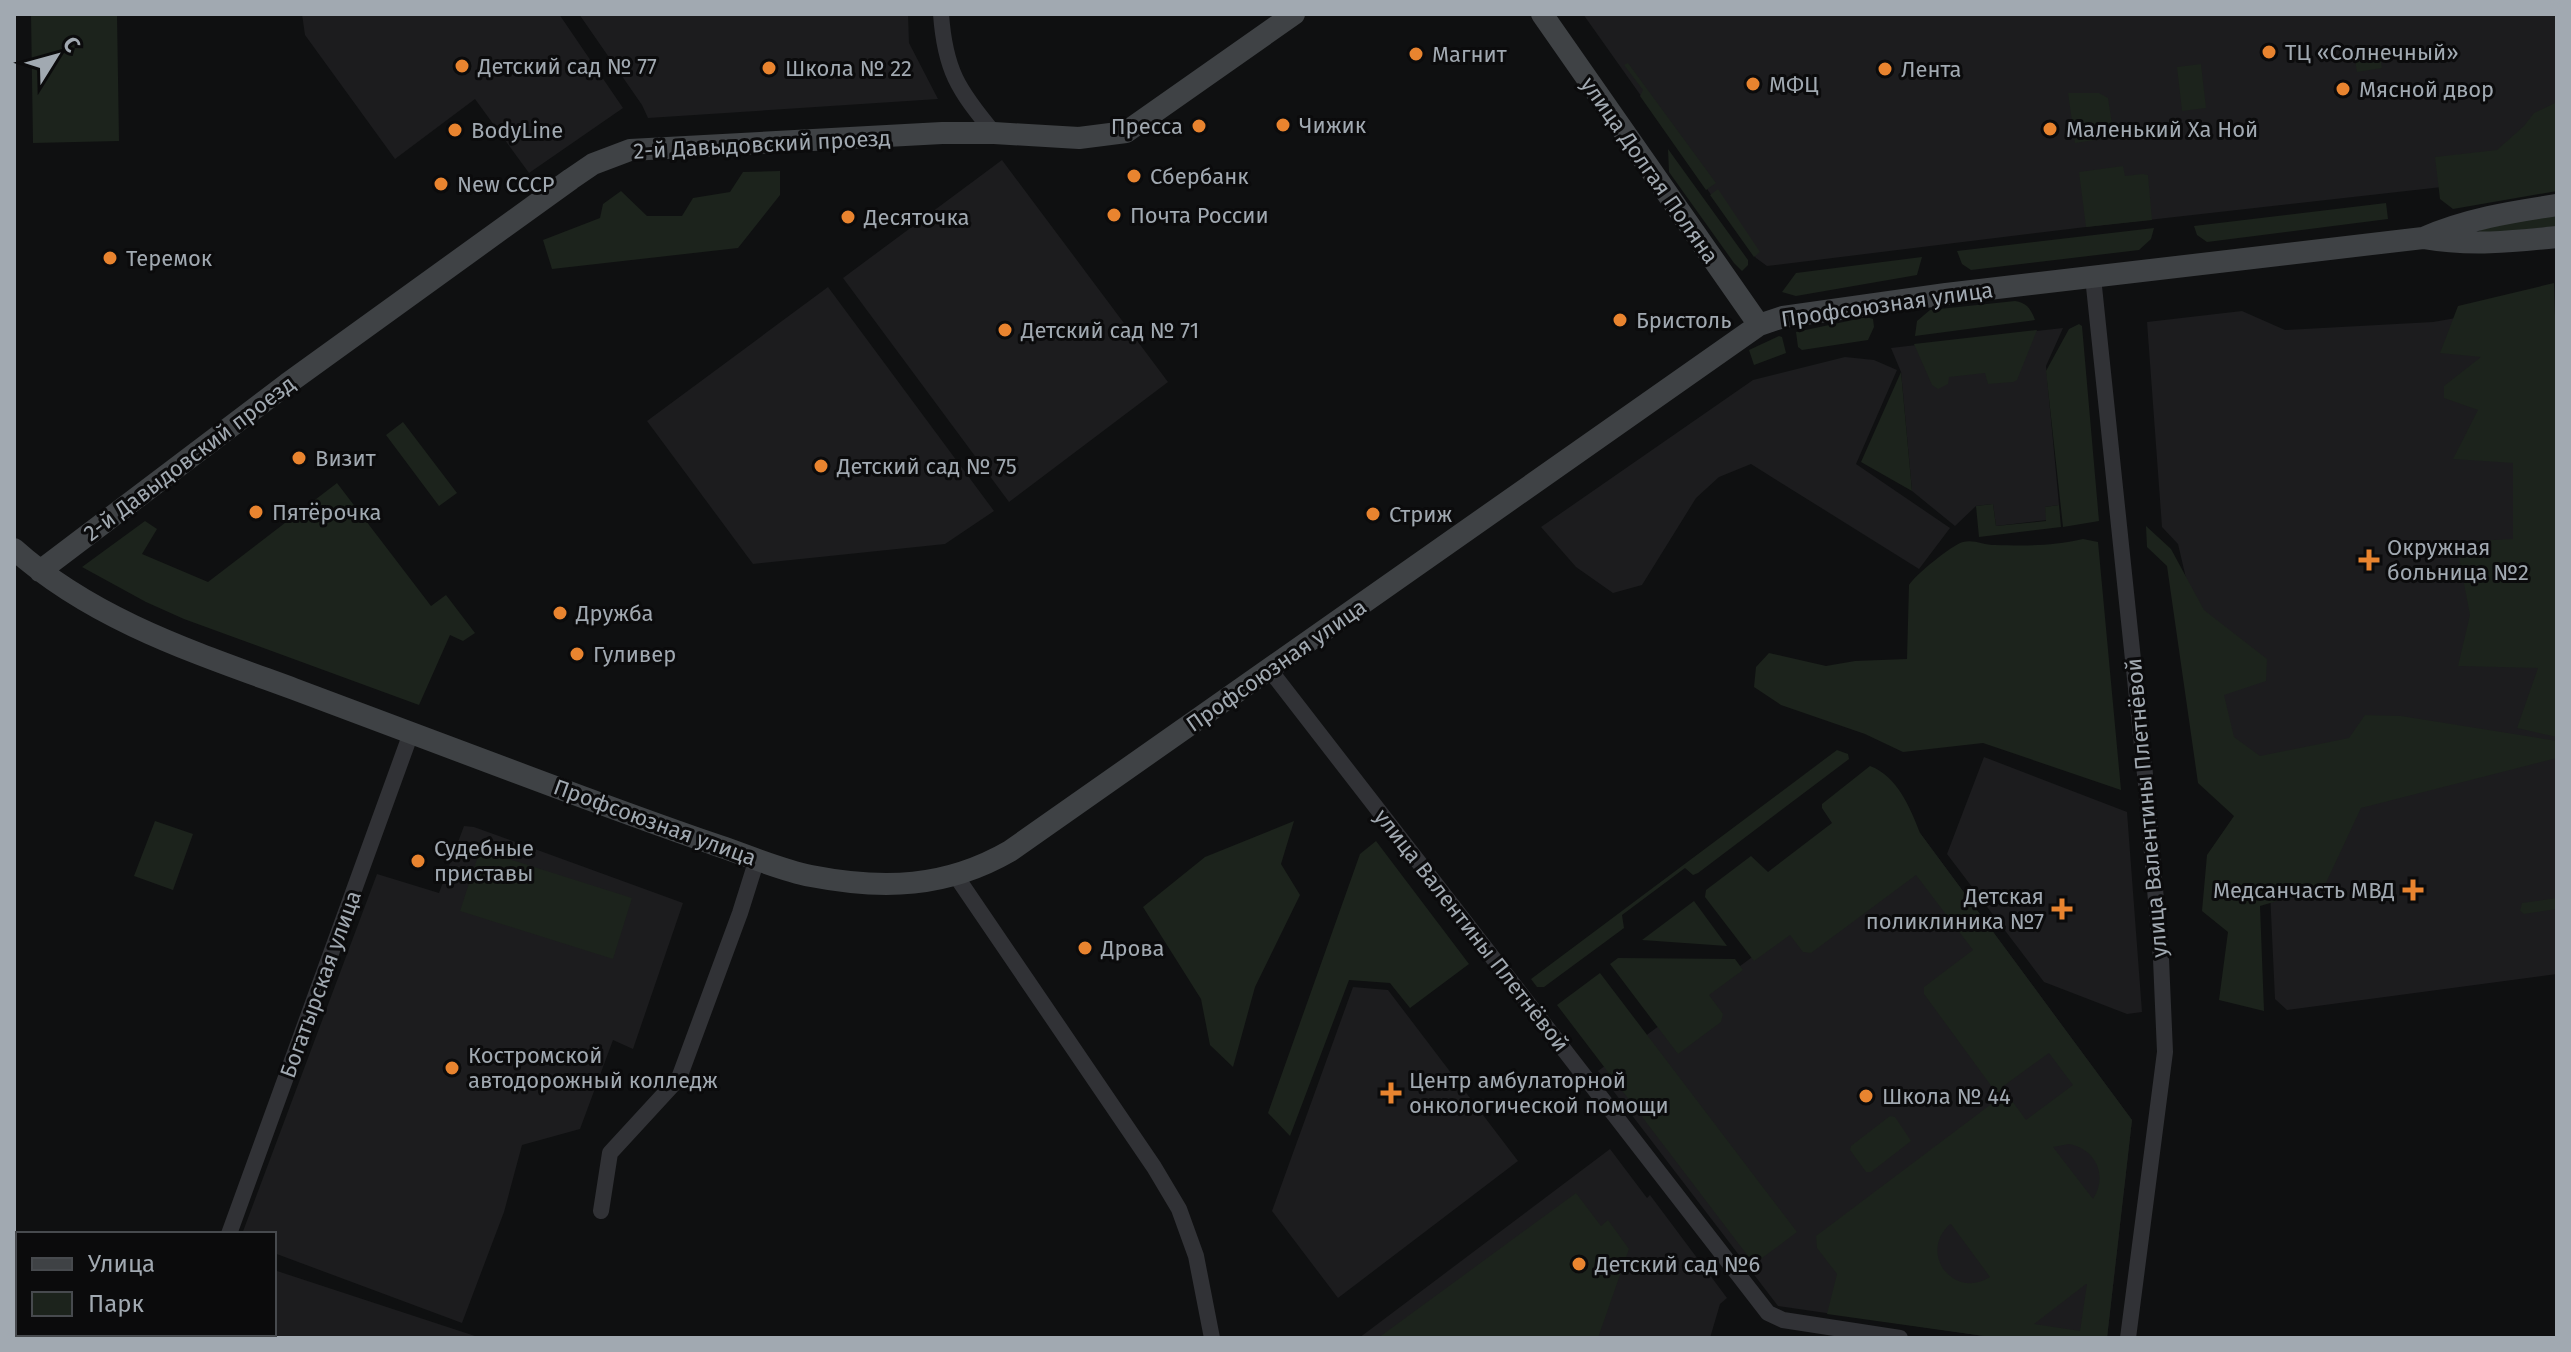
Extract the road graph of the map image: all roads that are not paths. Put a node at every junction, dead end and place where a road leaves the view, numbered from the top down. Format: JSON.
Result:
{"nodes":[{"id":1,"x":941,"y":14,"type":"edge"},
{"id":2,"x":1294,"y":14,"type":"edge"},
{"id":3,"x":1542,"y":14,"type":"edge"},
{"id":4,"x":994,"y":133,"type":"junction"},
{"id":5,"x":2557,"y":205,"type":"edge"},
{"id":6,"x":2557,"y":237,"type":"edge"},
{"id":7,"x":2423,"y":238,"type":"junction"},
{"id":8,"x":2093,"y":277,"type":"junction"},
{"id":9,"x":1759,"y":325,"type":"junction"},
{"id":10,"x":14,"y":549,"type":"edge"},
{"id":11,"x":40,"y":571,"type":"junction"},
{"id":12,"x":1269,"y":669,"type":"junction"},
{"id":13,"x":411,"y":733,"type":"junction"},
{"id":14,"x":757,"y":859,"type":"junction"},
{"id":15,"x":956,"y":876,"type":"junction"},
{"id":16,"x":601,"y":1211,"type":"dead end"},
{"id":17,"x":230,"y":1232,"type":"edge"},
{"id":18,"x":1212,"y":1338,"type":"edge"},
{"id":19,"x":1900,"y":1338,"type":"edge"},
{"id":20,"x":2128,"y":1338,"type":"edge"}],
"edges":[{"from":1,"to":4,"type":"street"},
{"from":2,"to":4,"type":"main road","name":"2-й Давыдовский проезд"},
{"from":3,"to":9,"type":"main road","name":"улица Долгая Поляна"},
{"from":4,"to":11,"type":"main road","name":"2-й Давыдовский проезд"},
{"from":5,"to":7,"type":"main road"},
{"from":6,"to":7,"type":"main road","name":"Профсоюзная улица"},
{"from":7,"to":8,"type":"main road","name":"Профсоюзная улица"},
{"from":8,"to":9,"type":"main road","name":"Профсоюзная улица"},
{"from":8,"to":20,"type":"street","name":"улица Валентины Плетнёвой"},
{"from":9,"to":12,"type":"main road","name":"Профсоюзная улица"},
{"from":10,"to":11,"type":"main road","name":"Профсоюзная улица"},
{"from":11,"to":13,"type":"main road","name":"Профсоюзная улица"},
{"from":12,"to":15,"type":"main road","name":"Профсоюзная улица"},
{"from":12,"to":19,"type":"street","name":"улица Валентины Плетнёвой"},
{"from":13,"to":14,"type":"main road","name":"Профсоюзная улица"},
{"from":13,"to":17,"type":"street","name":"Богатырская улица"},
{"from":14,"to":15,"type":"main road","name":"Профсоюзная улица"},
{"from":14,"to":16,"type":"street"},
{"from":15,"to":18,"type":"street"}]}
